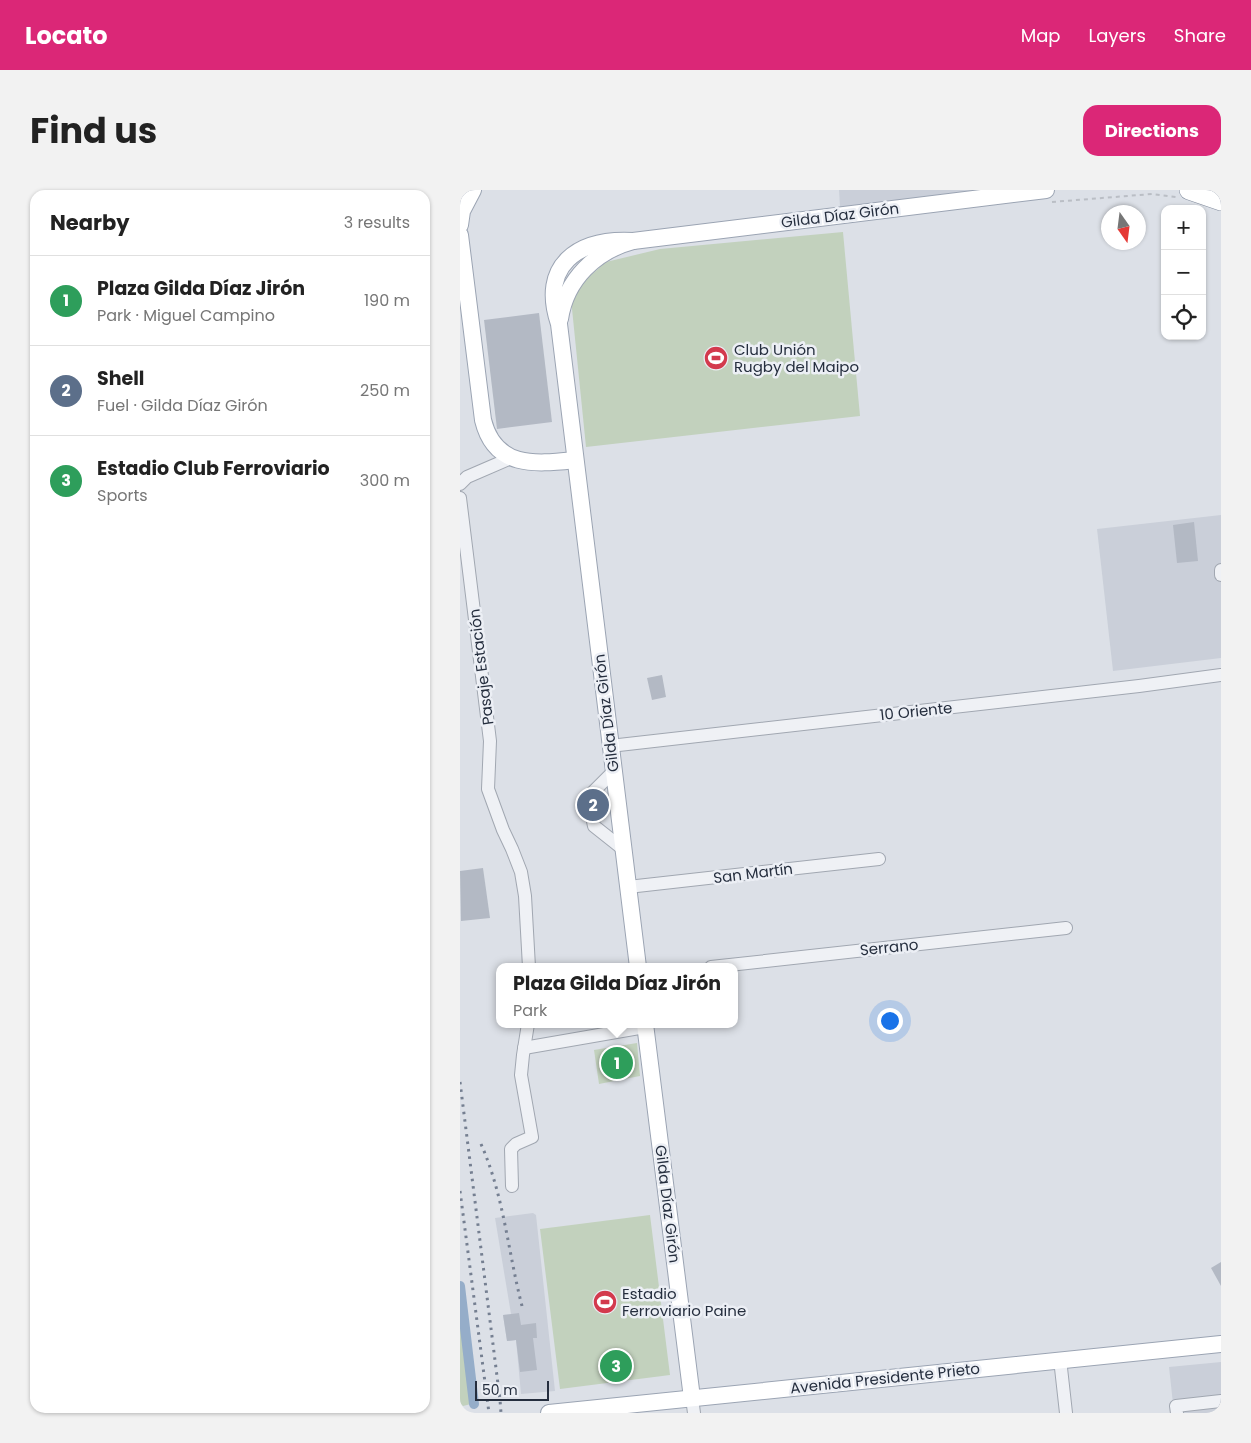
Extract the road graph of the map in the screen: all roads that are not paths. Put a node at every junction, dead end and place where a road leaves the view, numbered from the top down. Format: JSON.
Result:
{"nodes":[{"id":1,"x":473,"y":190,"type":"edge"},
{"id":2,"x":1046,"y":190,"type":"edge"},
{"id":3,"x":1189,"y":190,"type":"edge"},
{"id":4,"x":990,"y":193,"type":"edge"},
{"id":5,"x":1221,"y":201,"type":"edge"},
{"id":6,"x":460,"y":225,"type":"edge"},
{"id":7,"x":460,"y":235,"type":"edge"},
{"id":8,"x":511,"y":458,"type":"junction"},
{"id":9,"x":575,"y":460,"type":"junction"},
{"id":10,"x":460,"y":484,"type":"edge"},
{"id":11,"x":460,"y":498,"type":"edge"},
{"id":12,"x":1221,"y":570,"type":"edge"},
{"id":13,"x":1221,"y":575,"type":"edge"},
{"id":14,"x":1221,"y":675,"type":"edge"},
{"id":15,"x":610,"y":746,"type":"junction"},
{"id":16,"x":613,"y":772,"type":"junction"},
{"id":17,"x":623,"y":849,"type":"junction"},
{"id":18,"x":879,"y":858,"type":"dead end"},
{"id":19,"x":628,"y":887,"type":"junction"},
{"id":20,"x":1066,"y":928,"type":"dead end"},
{"id":21,"x":529,"y":963,"type":"edge"},
{"id":22,"x":638,"y":963,"type":"edge"},
{"id":23,"x":738,"y":964,"type":"edge"},
{"id":24,"x":527,"y":1028,"type":"edge"},
{"id":25,"x":634,"y":1028,"type":"edge"},
{"id":26,"x":645,"y":1028,"type":"edge"},
{"id":27,"x":524,"y":1048,"type":"junction"},
{"id":28,"x":512,"y":1186,"type":"dead end"},
{"id":29,"x":1221,"y":1344,"type":"edge"},
{"id":30,"x":1057,"y":1360,"type":"junction"},
{"id":31,"x":1221,"y":1401,"type":"edge"},
{"id":32,"x":693,"y":1405,"type":"edge"},
{"id":33,"x":550,"y":1413,"type":"edge"},
{"id":34,"x":1059,"y":1413,"type":"edge"},
{"id":35,"x":1066,"y":1413,"type":"edge"},
{"id":36,"x":1176,"y":1413,"type":"edge"}],
"edges":[{"from":1,"to":6,"type":"main road"},
{"from":2,"to":4,"type":"main road","name":"Gilda Díaz Girón"},
{"from":3,"to":5,"type":"highway"},
{"from":4,"to":9,"type":"main road","name":"Gilda Díaz Girón"},
{"from":7,"to":8,"type":"main road"},
{"from":8,"to":9,"type":"main road"},
{"from":8,"to":10,"type":"street"},
{"from":9,"to":15,"type":"main road","name":"Gilda Díaz Girón"},
{"from":11,"to":21,"type":"street","name":"Pasaje Estación"},
{"from":12,"to":13,"type":"street"},
{"from":14,"to":15,"type":"street","name":"10 Oriente"},
{"from":15,"to":16,"type":"main road","name":"Gilda Díaz Girón"},
{"from":16,"to":17,"type":"main road","name":"Gilda Díaz Girón"},
{"from":16,"to":17,"type":"street"},
{"from":17,"to":19,"type":"main road","name":"Gilda Díaz Girón"},
{"from":18,"to":19,"type":"street","name":"San Martín"},
{"from":19,"to":22,"type":"main road","name":"Gilda Díaz Girón"},
{"from":20,"to":23,"type":"street","name":"Serrano"},
{"from":24,"to":27,"type":"street"},
{"from":25,"to":27,"type":"street"},
{"from":26,"to":32,"type":"main road","name":"Gilda Díaz Girón"},
{"from":27,"to":28,"type":"street"},
{"from":29,"to":30,"type":"main road","name":"Avenida Presidente Prieto"},
{"from":30,"to":32,"type":"main road","name":"Avenida Presidente Prieto"},
{"from":30,"to":34,"type":"street"},
{"from":30,"to":35,"type":"street"},
{"from":31,"to":36,"type":"street"},
{"from":32,"to":33,"type":"main road","name":"Avenida Presidente Prieto"}]}
